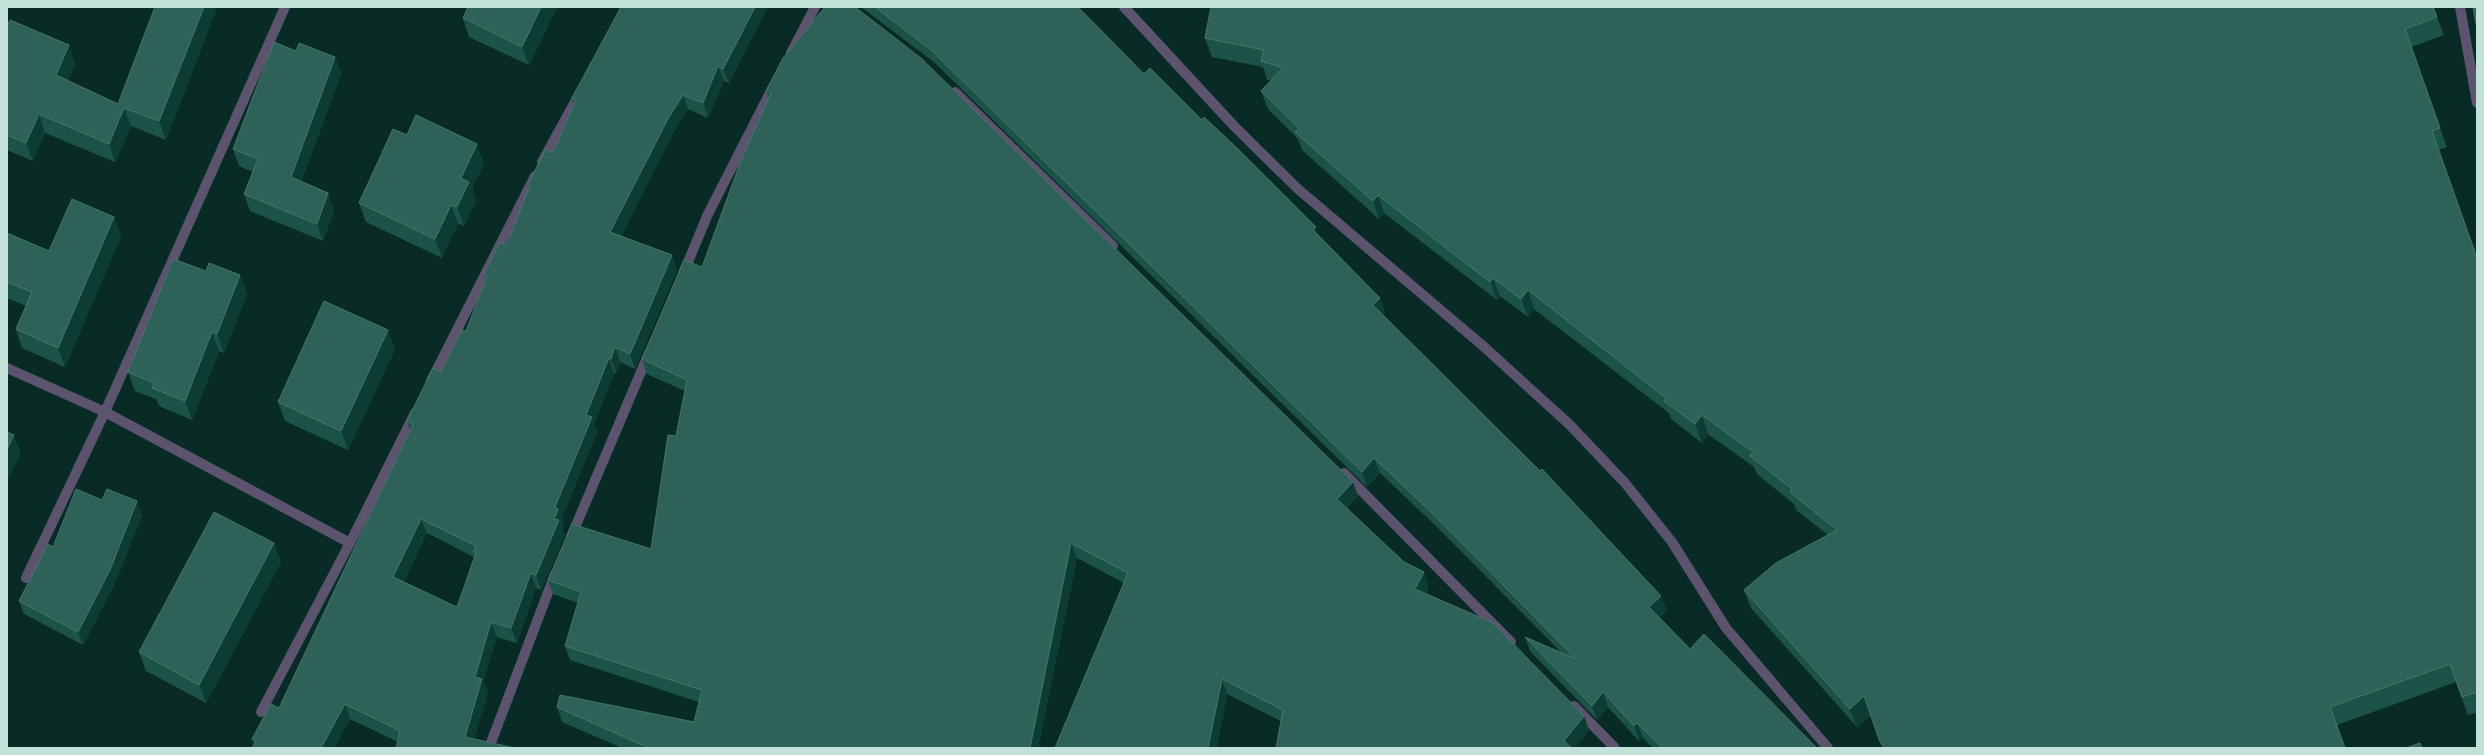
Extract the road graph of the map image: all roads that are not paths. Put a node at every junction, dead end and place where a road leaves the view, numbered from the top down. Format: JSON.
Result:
{"nodes":[{"id":1,"x":285,"y":7,"type":"edge"},
{"id":2,"x":815,"y":7,"type":"edge"},
{"id":3,"x":1124,"y":7,"type":"edge"},
{"id":4,"x":2460,"y":7,"type":"edge"},
{"id":5,"x":786,"y":62,"type":"edge"},
{"id":6,"x":779,"y":76,"type":"edge"},
{"id":7,"x":586,"y":82,"type":"edge"},
{"id":8,"x":948,"y":84,"type":"edge"},
{"id":9,"x":2477,"y":104,"type":"edge"},
{"id":10,"x":1120,"y":253,"type":"edge"},
{"id":11,"x":677,"y":287,"type":"edge"},
{"id":12,"x":652,"y":345,"type":"edge"},
{"id":13,"x":7,"y":368,"type":"edge"},
{"id":14,"x":428,"y":387,"type":"edge"},
{"id":15,"x":421,"y":401,"type":"edge"},
{"id":16,"x":105,"y":412,"type":"junction"},
{"id":17,"x":1335,"y":465,"type":"edge"},
{"id":18,"x":350,"y":543,"type":"junction"},
{"id":19,"x":566,"y":549,"type":"edge"},
{"id":20,"x":560,"y":564,"type":"edge"},
{"id":21,"x":26,"y":578,"type":"dead end"},
{"id":22,"x":1520,"y":651,"type":"edge"},
{"id":23,"x":1565,"y":697,"type":"edge"},
{"id":24,"x":261,"y":712,"type":"dead end"},
{"id":25,"x":489,"y":748,"type":"edge"},
{"id":26,"x":1615,"y":748,"type":"edge"},
{"id":27,"x":1828,"y":748,"type":"edge"}],
"edges":[{"from":1,"to":16,"type":"street"},
{"from":2,"to":5,"type":"street"},
{"from":3,"to":27,"type":"street"},
{"from":4,"to":9,"type":"street"},
{"from":6,"to":11,"type":"street"},
{"from":7,"to":14,"type":"street"},
{"from":8,"to":10,"type":"street"},
{"from":12,"to":19,"type":"street"},
{"from":13,"to":16,"type":"street"},
{"from":15,"to":18,"type":"street"},
{"from":16,"to":18,"type":"street"},
{"from":16,"to":21,"type":"street"},
{"from":17,"to":22,"type":"street"},
{"from":18,"to":24,"type":"street"},
{"from":20,"to":25,"type":"street"},
{"from":23,"to":26,"type":"street"}]}
